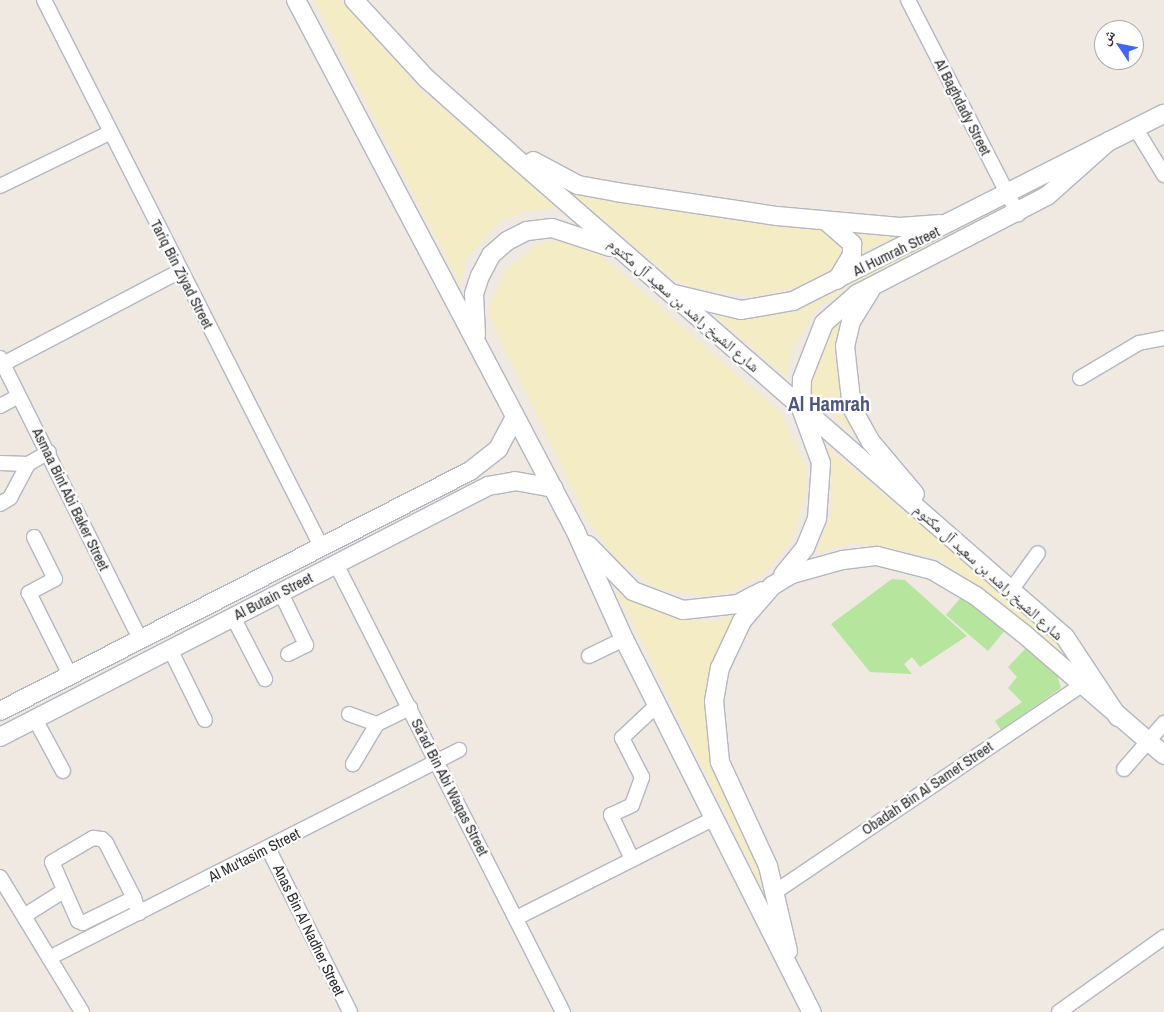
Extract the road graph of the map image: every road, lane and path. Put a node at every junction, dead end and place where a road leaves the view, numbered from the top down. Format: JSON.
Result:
{"nodes":[{"id":1,"x":44,"y":0,"type":"edge"},
{"id":2,"x":296,"y":0,"type":"edge"},
{"id":3,"x":354,"y":0,"type":"edge"},
{"id":4,"x":908,"y":0,"type":"edge"},
{"id":5,"x":1164,"y":114,"type":"edge"},
{"id":6,"x":1136,"y":129,"type":"junction"},
{"id":7,"x":485,"y":130,"type":"junction"},
{"id":8,"x":111,"y":132,"type":"junction"},
{"id":9,"x":1109,"y":141,"type":"junction"},
{"id":10,"x":1164,"y":175,"type":"edge"},
{"id":11,"x":0,"y":186,"type":"edge"},
{"id":12,"x":1007,"y":193,"type":"junction"},
{"id":13,"x":1018,"y":214,"type":"junction"},
{"id":14,"x":822,"y":218,"type":"junction"},
{"id":15,"x":958,"y":220,"type":"junction"},
{"id":16,"x":630,"y":257,"type":"junction"},
{"id":17,"x":180,"y":271,"type":"junction"},
{"id":18,"x":837,"y":280,"type":"junction"},
{"id":19,"x":876,"y":284,"type":"junction"},
{"id":20,"x":670,"y":293,"type":"junction"},
{"id":21,"x":1164,"y":338,"type":"edge"},
{"id":22,"x":476,"y":342,"type":"junction"},
{"id":23,"x":1,"y":361,"type":"edge"},
{"id":24,"x":1080,"y":378,"type":"dead end"},
{"id":25,"x":20,"y":396,"type":"junction"},
{"id":26,"x":1,"y":407,"type":"edge"},
{"id":27,"x":802,"y":408,"type":"junction"},
{"id":28,"x":515,"y":417,"type":"junction"},
{"id":29,"x":49,"y":452,"type":"junction"},
{"id":30,"x":0,"y":463,"type":"edge"},
{"id":31,"x":28,"y":464,"type":"junction"},
{"id":32,"x":553,"y":488,"type":"junction"},
{"id":33,"x":0,"y":504,"type":"edge"},
{"id":34,"x":574,"y":530,"type":"junction"},
{"id":35,"x":950,"y":535,"type":"junction"},
{"id":36,"x":34,"y":537,"type":"dead end"},
{"id":37,"x":322,"y":546,"type":"junction"},
{"id":38,"x":1038,"y":553,"type":"dead end"},
{"id":39,"x":336,"y":564,"type":"junction"},
{"id":40,"x":772,"y":586,"type":"junction"},
{"id":41,"x":1012,"y":589,"type":"junction"},
{"id":42,"x":280,"y":593,"type":"junction"},
{"id":43,"x":233,"y":617,"type":"junction"},
{"id":44,"x":140,"y":639,"type":"junction"},
{"id":45,"x":624,"y":639,"type":"junction"},
{"id":46,"x":170,"y":649,"type":"junction"},
{"id":47,"x":288,"y":654,"type":"dead end"},
{"id":48,"x":589,"y":656,"type":"dead end"},
{"id":49,"x":70,"y":675,"type":"junction"},
{"id":50,"x":265,"y":680,"type":"dead end"},
{"id":51,"x":1080,"y":686,"type":"junction"},
{"id":52,"x":43,"y":689,"type":"junction"},
{"id":53,"x":657,"y":705,"type":"junction"},
{"id":54,"x":410,"y":708,"type":"junction"},
{"id":55,"x":0,"y":711,"type":"edge"},
{"id":56,"x":349,"y":714,"type":"dead end"},
{"id":57,"x":1118,"y":717,"type":"junction"},
{"id":58,"x":35,"y":718,"type":"junction"},
{"id":59,"x":205,"y":720,"type":"dead end"},
{"id":60,"x":377,"y":724,"type":"junction"},
{"id":61,"x":1164,"y":724,"type":"edge"},
{"id":62,"x":0,"y":737,"type":"edge"},
{"id":63,"x":1148,"y":742,"type":"junction"},
{"id":64,"x":459,"y":750,"type":"dead end"},
{"id":65,"x":1164,"y":755,"type":"edge"},
{"id":66,"x":437,"y":761,"type":"junction"},
{"id":67,"x":356,"y":767,"type":"dead end"},
{"id":68,"x":1124,"y":769,"type":"dead end"},
{"id":69,"x":63,"y":771,"type":"dead end"},
{"id":70,"x":713,"y":819,"type":"junction"},
{"id":71,"x":268,"y":848,"type":"junction"},
{"id":72,"x":632,"y":859,"type":"junction"},
{"id":73,"x":0,"y":877,"type":"edge"},
{"id":74,"x":62,"y":892,"type":"junction"},
{"id":75,"x":776,"y":892,"type":"junction"},
{"id":76,"x":134,"y":898,"type":"junction"},
{"id":77,"x":754,"y":901,"type":"junction"},
{"id":78,"x":139,"y":913,"type":"junction"},
{"id":79,"x":24,"y":916,"type":"junction"},
{"id":80,"x":516,"y":918,"type":"junction"},
{"id":81,"x":1164,"y":937,"type":"edge"},
{"id":82,"x":49,"y":958,"type":"junction"},
{"id":83,"x":799,"y":987,"type":"junction"},
{"id":84,"x":76,"y":1010,"type":"edge"},
{"id":85,"x":350,"y":1012,"type":"edge"},
{"id":86,"x":563,"y":1012,"type":"edge"},
{"id":87,"x":812,"y":1012,"type":"edge"},
{"id":88,"x":1059,"y":1012,"type":"edge"}],
"edges":[{"from":1,"to":8,"type":"street","name":"Tariq Bin Ziyad Street"},
{"from":2,"to":22,"type":"street","name":"شارع الشيخ راشد بن سعيد آل مكتوم"},
{"from":3,"to":7,"type":"street","name":"شارع الشيخ راشد بن سعيد آل مكتوم"},
{"from":4,"to":12,"type":"street","name":"Al Baghdady Street"},
{"from":5,"to":6,"type":"street","name":"Al Humrah Street"},
{"from":6,"to":9,"type":"street","name":"Al Humrah Street"},
{"from":6,"to":10,"type":"street"},
{"from":7,"to":14,"type":"street"},
{"from":7,"to":16,"type":"street","name":"شارع الشيخ راشد بن سعيد آل مكتوم"},
{"from":8,"to":11,"type":"street"},
{"from":8,"to":17,"type":"street","name":"Tariq Bin Ziyad Street"},
{"from":9,"to":12,"type":"street","name":"Al Humrah Street"},
{"from":9,"to":13,"type":"street","name":"Al Humrah Street"},
{"from":12,"to":13,"type":"street","name":"Al Baghdady Street"},
{"from":12,"to":15,"type":"street","name":"Al Humrah Street"},
{"from":13,"to":19,"type":"street","name":"Al Humrah Street"},
{"from":14,"to":15,"type":"street"},
{"from":14,"to":18,"type":"street"},
{"from":15,"to":18,"type":"street","name":"Al Humrah Street"},
{"from":16,"to":20,"type":"street","name":"شارع الشيخ راشد بن سعيد آل مكتوم"},
{"from":16,"to":22,"type":"street"},
{"from":17,"to":23,"type":"street"},
{"from":17,"to":37,"type":"street","name":"Tariq Bin Ziyad Street"},
{"from":18,"to":20,"type":"street","name":"Al Humrah Street"},
{"from":19,"to":27,"type":"street","name":"Al Humrah Street"},
{"from":19,"to":35,"type":"street"},
{"from":20,"to":27,"type":"street","name":"شارع الشيخ راشد بن سعيد آل مكتوم"},
{"from":21,"to":24,"type":"street"},
{"from":22,"to":28,"type":"street","name":"شارع الشيخ راشد بن سعيد آل مكتوم"},
{"from":23,"to":25,"type":"street","name":"Asmaa Bint Abi Baker Street"},
{"from":25,"to":26,"type":"street"},
{"from":25,"to":29,"type":"street","name":"Asmaa Bint Abi Baker Street"},
{"from":27,"to":35,"type":"street","name":"شارع الشيخ راشد بن سعيد آل مكتوم"},
{"from":27,"to":40,"type":"street"},
{"from":28,"to":32,"type":"street","name":"شارع الشيخ راشد بن سعيد آل مكتوم"},
{"from":28,"to":37,"type":"street","name":"Al Butain Street"},
{"from":29,"to":31,"type":"street"},
{"from":29,"to":44,"type":"street","name":"Asmaa Bint Abi Baker Street"},
{"from":30,"to":31,"type":"street"},
{"from":31,"to":33,"type":"street"},
{"from":32,"to":34,"type":"street","name":"شارع الشيخ راشد بن سعيد آل مكتوم"},
{"from":32,"to":39,"type":"street","name":"Al Butain Street"},
{"from":34,"to":40,"type":"street"},
{"from":34,"to":45,"type":"street","name":"شارع الشيخ راشد بن سعيد آل مكتوم"},
{"from":35,"to":41,"type":"street","name":"شارع الشيخ راشد بن سعيد آل مكتوم"},
{"from":36,"to":49,"type":"street"},
{"from":37,"to":44,"type":"street","name":"Al Butain Street"},
{"from":38,"to":41,"type":"street"},
{"from":39,"to":42,"type":"street","name":"Al Butain Street"},
{"from":39,"to":54,"type":"street","name":"Sa'ad Bin Abi Waqas Street"},
{"from":40,"to":51,"type":"street","name":"شارع الشيخ راشد بن سعيد آل مكتوم"},
{"from":40,"to":75,"type":"street","name":"شارع الشيخ راشد بن سعيد آل مكتوم"},
{"from":41,"to":57,"type":"street","name":"شارع الشيخ راشد بن سعيد آل مكتوم"},
{"from":42,"to":43,"type":"street","name":"Al Butain Street"},
{"from":42,"to":47,"type":"street"},
{"from":43,"to":46,"type":"street","name":"Al Butain Street"},
{"from":43,"to":50,"type":"street"},
{"from":44,"to":49,"type":"street","name":"Al Butain Street"},
{"from":45,"to":48,"type":"street"},
{"from":45,"to":53,"type":"street","name":"شارع الشيخ راشد بن سعيد آل مكتوم"},
{"from":46,"to":58,"type":"street","name":"Al Butain Street"},
{"from":46,"to":59,"type":"street"},
{"from":49,"to":52,"type":"street","name":"Al Butain Street"},
{"from":51,"to":57,"type":"street","name":"شارع الشيخ راشد بن سعيد آل مكتوم"},
{"from":51,"to":75,"type":"street","name":"Obadah Bin Al Samet Street"},
{"from":52,"to":55,"type":"street","name":"Al Butain Street"},
{"from":52,"to":58,"type":"street"},
{"from":53,"to":70,"type":"street","name":"شارع الشيخ راشد بن سعيد آل مكتوم"},
{"from":53,"to":72,"type":"street"},
{"from":54,"to":60,"type":"street"},
{"from":54,"to":66,"type":"street","name":"Sa'ad Bin Abi Waqas Street"},
{"from":56,"to":60,"type":"street"},
{"from":57,"to":63,"type":"street"},
{"from":58,"to":62,"type":"street","name":"Al Butain Street"},
{"from":58,"to":69,"type":"street"},
{"from":60,"to":67,"type":"street"},
{"from":61,"to":63,"type":"street"},
{"from":63,"to":65,"type":"street"},
{"from":63,"to":68,"type":"street"},
{"from":64,"to":66,"type":"street","name":"Al Mu'tasim Street"},
{"from":66,"to":71,"type":"street","name":"Al Mu'tasim Street"},
{"from":66,"to":80,"type":"street","name":"Sa'ad Bin Abi Waqas Street"},
{"from":70,"to":72,"type":"street"},
{"from":70,"to":77,"type":"street","name":"شارع الشيخ راشد بن سعيد آل مكتوم"},
{"from":71,"to":78,"type":"street","name":"Al Mu'tasim Street"},
{"from":71,"to":85,"type":"street","name":"Anas Bin Al Nadher Street"},
{"from":72,"to":80,"type":"street"},
{"from":73,"to":79,"type":"street"},
{"from":74,"to":76,"type":"street"},
{"from":74,"to":76,"type":"street"},
{"from":74,"to":79,"type":"street"},
{"from":75,"to":77,"type":"street"},
{"from":75,"to":83,"type":"street","name":"شارع الشيخ راشد بن سعيد آل مكتوم"},
{"from":76,"to":78,"type":"street"},
{"from":77,"to":83,"type":"street","name":"شارع الشيخ راشد بن سعيد آل مكتوم"},
{"from":78,"to":82,"type":"street","name":"Al Mu'tasim Street"},
{"from":79,"to":82,"type":"street"},
{"from":80,"to":86,"type":"street","name":"Sa'ad Bin Abi Waqas Street"},
{"from":81,"to":88,"type":"street"},
{"from":82,"to":84,"type":"street"},
{"from":83,"to":87,"type":"street","name":"شارع الشيخ راشد بن سعيد آل مكتوم"}]}
